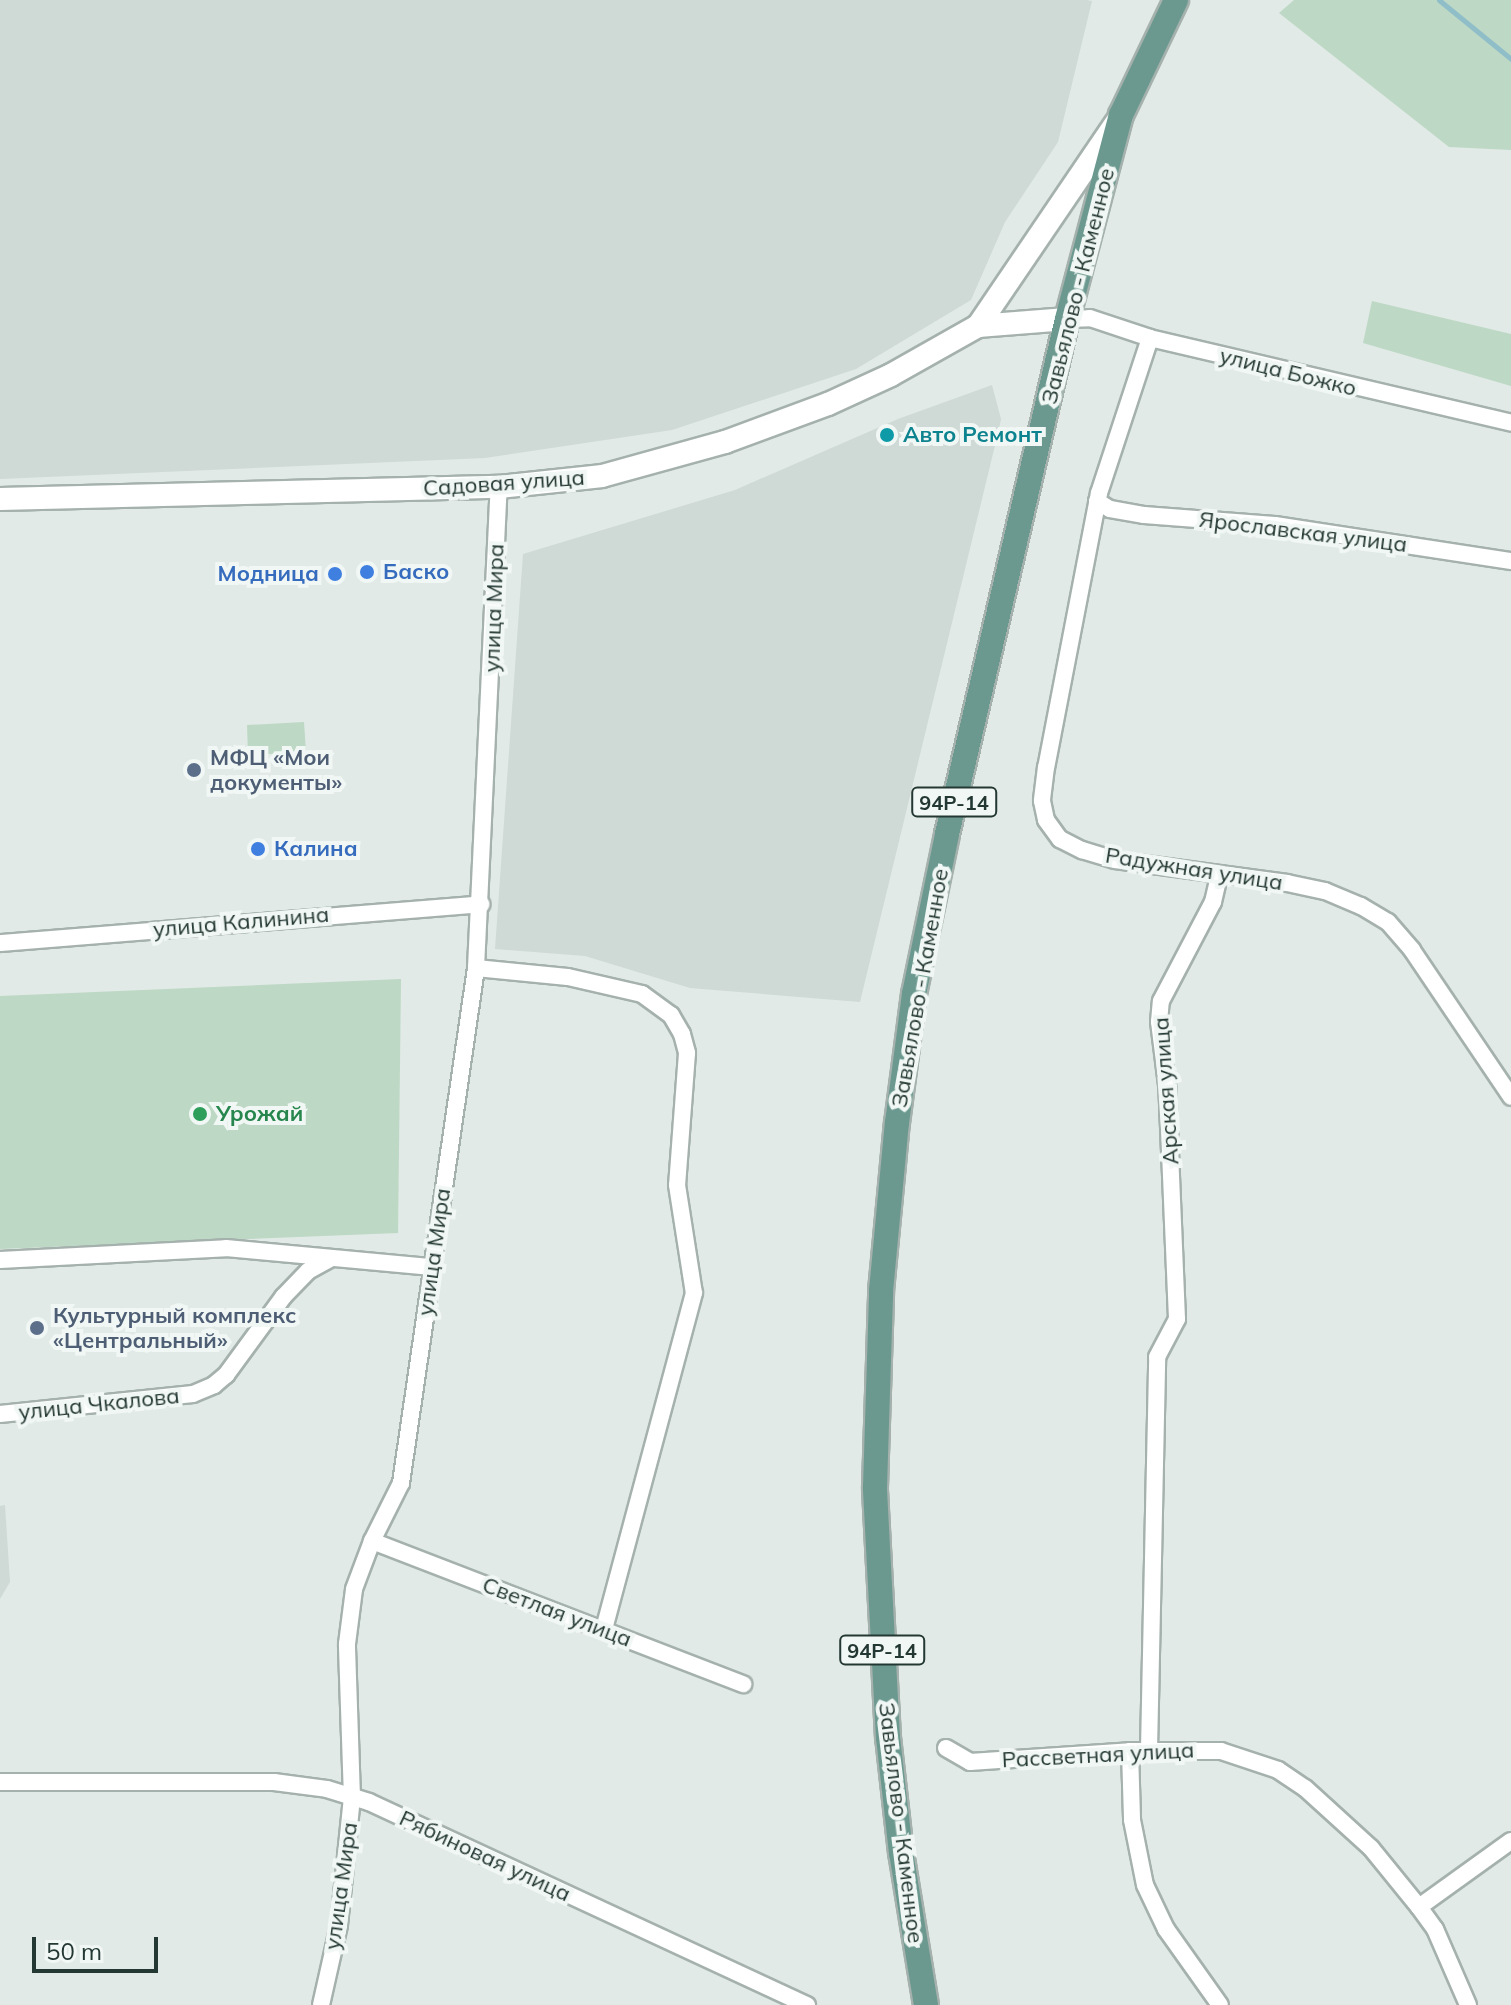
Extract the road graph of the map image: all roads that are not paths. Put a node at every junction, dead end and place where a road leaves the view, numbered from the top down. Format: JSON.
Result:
{"nodes":[{"id":1,"x":1176,"y":0,"type":"edge"},
{"id":2,"x":1121,"y":115,"type":"junction"},
{"id":3,"x":1067,"y":319,"type":"junction"},
{"id":4,"x":978,"y":326,"type":"junction"},
{"id":5,"x":1150,"y":338,"type":"junction"},
{"id":6,"x":1511,"y":423,"type":"edge"},
{"id":7,"x":499,"y":487,"type":"junction"},
{"id":8,"x":0,"y":499,"type":"edge"},
{"id":9,"x":1097,"y":501,"type":"junction"},
{"id":10,"x":1511,"y":561,"type":"edge"},
{"id":11,"x":1219,"y":876,"type":"junction"},
{"id":12,"x":481,"y":904,"type":"junction"},
{"id":13,"x":0,"y":943,"type":"edge"},
{"id":14,"x":476,"y":968,"type":"junction"},
{"id":15,"x":1511,"y":1097,"type":"edge"},
{"id":16,"x":331,"y":1259,"type":"junction"},
{"id":17,"x":0,"y":1260,"type":"edge"},
{"id":18,"x":432,"y":1267,"type":"junction"},
{"id":19,"x":0,"y":1414,"type":"edge"},
{"id":20,"x":372,"y":1541,"type":"junction"},
{"id":21,"x":604,"y":1630,"type":"junction"},
{"id":22,"x":743,"y":1684,"type":"dead end"},
{"id":23,"x":946,"y":1748,"type":"dead end"},
{"id":24,"x":1149,"y":1750,"type":"junction"},
{"id":25,"x":1130,"y":1751,"type":"junction"},
{"id":26,"x":0,"y":1782,"type":"edge"},
{"id":27,"x":352,"y":1798,"type":"junction"},
{"id":28,"x":1511,"y":1841,"type":"edge"},
{"id":29,"x":1419,"y":1907,"type":"junction"},
{"id":30,"x":321,"y":2005,"type":"edge"},
{"id":31,"x":807,"y":2005,"type":"edge"},
{"id":32,"x":926,"y":2005,"type":"edge"},
{"id":33,"x":1220,"y":2005,"type":"edge"},
{"id":34,"x":1468,"y":2005,"type":"edge"}],
"edges":[{"from":1,"to":2,"type":"main road","name":"Завьялово - Каменное","number":"94Р-14"},
{"from":2,"to":3,"type":"main road","name":"Завьялово - Каменное","number":"94Р-14"},
{"from":2,"to":4,"type":"street"},
{"from":3,"to":4,"type":"street"},
{"from":3,"to":5,"type":"street","name":"улица Божко"},
{"from":3,"to":32,"type":"main road","name":"Завьялово - Каменное","number":"94Р-14"},
{"from":4,"to":7,"type":"street","name":"Садовая улица"},
{"from":5,"to":6,"type":"street","name":"улица Божко"},
{"from":5,"to":9,"type":"street","name":"Радужная улица"},
{"from":7,"to":8,"type":"street","name":"Садовая улица"},
{"from":7,"to":12,"type":"street","name":"улица Мира"},
{"from":9,"to":10,"type":"street","name":"Ярославская улица"},
{"from":9,"to":11,"type":"street","name":"Радужная улица"},
{"from":11,"to":15,"type":"street","name":"Радужная улица"},
{"from":11,"to":24,"type":"street","name":"Арская улица"},
{"from":12,"to":13,"type":"street","name":"улица Калинина"},
{"from":12,"to":14,"type":"street","name":"улица Мира"},
{"from":14,"to":18,"type":"street","name":"улица Мира"},
{"from":14,"to":21,"type":"street"},
{"from":16,"to":17,"type":"street"},
{"from":16,"to":18,"type":"street"},
{"from":16,"to":19,"type":"street","name":"улица Чкалова"},
{"from":18,"to":20,"type":"street","name":"улица Мира"},
{"from":20,"to":21,"type":"street","name":"Светлая улица"},
{"from":20,"to":27,"type":"street","name":"улица Мира"},
{"from":21,"to":22,"type":"street","name":"Светлая улица"},
{"from":23,"to":25,"type":"street","name":"Рассветная улица"},
{"from":24,"to":25,"type":"street","name":"Рассветная улица"},
{"from":24,"to":29,"type":"street","name":"Рассветная улица"},
{"from":25,"to":33,"type":"street"},
{"from":26,"to":27,"type":"street","name":"Рябиновая улица"},
{"from":27,"to":30,"type":"street","name":"улица Мира"},
{"from":27,"to":31,"type":"street","name":"Рябиновая улица"},
{"from":28,"to":29,"type":"street"},
{"from":29,"to":34,"type":"street","name":"Рассветная улица"}]}
